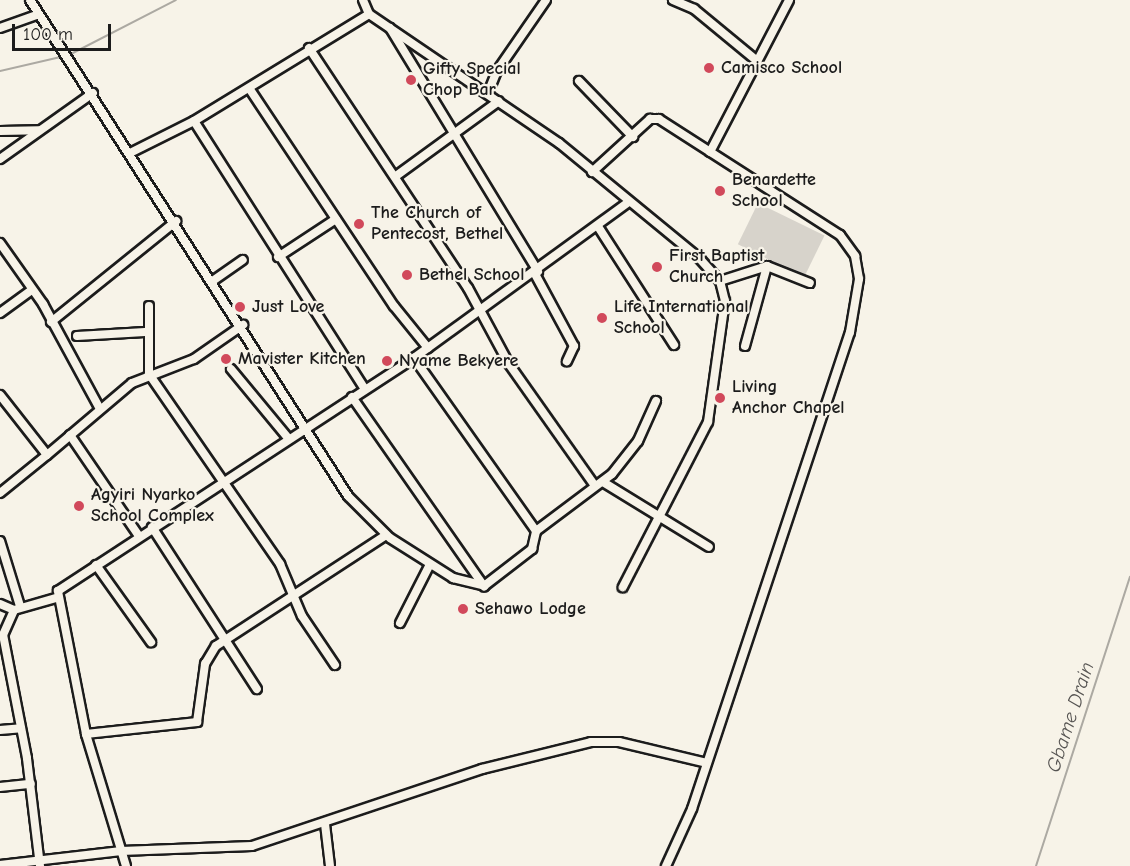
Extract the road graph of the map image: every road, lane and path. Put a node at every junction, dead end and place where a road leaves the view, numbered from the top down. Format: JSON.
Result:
{"nodes":[{"id":1,"x":30,"y":0,"type":"edge"},
{"id":2,"x":363,"y":0,"type":"edge"},
{"id":3,"x":546,"y":0,"type":"edge"},
{"id":4,"x":673,"y":0,"type":"edge"},
{"id":5,"x":789,"y":0,"type":"edge"},
{"id":6,"x":39,"y":14,"type":"junction"},
{"id":7,"x":369,"y":14,"type":"junction"},
{"id":8,"x":0,"y":28,"type":"edge"},
{"id":9,"x":390,"y":28,"type":"junction"},
{"id":10,"x":309,"y":48,"type":"junction"},
{"id":11,"x":757,"y":62,"type":"junction"},
{"id":12,"x":579,"y":81,"type":"dead end"},
{"id":13,"x":249,"y":88,"type":"junction"},
{"id":14,"x":93,"y":93,"type":"junction"},
{"id":15,"x":488,"y":93,"type":"junction"},
{"id":16,"x":500,"y":101,"type":"junction"},
{"id":17,"x":194,"y":121,"type":"junction"},
{"id":18,"x":0,"y":130,"type":"edge"},
{"id":19,"x":39,"y":130,"type":"junction"},
{"id":20,"x":454,"y":135,"type":"junction"},
{"id":21,"x":633,"y":137,"type":"junction"},
{"id":22,"x":132,"y":152,"type":"junction"},
{"id":23,"x":710,"y":152,"type":"junction"},
{"id":24,"x":0,"y":159,"type":"edge"},
{"id":25,"x":592,"y":172,"type":"junction"},
{"id":26,"x":396,"y":176,"type":"junction"},
{"id":27,"x":627,"y":203,"type":"junction"},
{"id":28,"x":336,"y":219,"type":"junction"},
{"id":29,"x":177,"y":221,"type":"junction"},
{"id":30,"x":599,"y":228,"type":"junction"},
{"id":31,"x":0,"y":243,"type":"edge"},
{"id":32,"x":278,"y":257,"type":"junction"},
{"id":33,"x":243,"y":260,"type":"dead end"},
{"id":34,"x":767,"y":266,"type":"junction"},
{"id":35,"x":536,"y":273,"type":"junction"},
{"id":36,"x":214,"y":280,"type":"junction"},
{"id":37,"x":720,"y":281,"type":"junction"},
{"id":38,"x":810,"y":283,"type":"dead end"},
{"id":39,"x":30,"y":291,"type":"junction"},
{"id":40,"x":149,"y":306,"type":"dead end"},
{"id":41,"x":482,"y":311,"type":"junction"},
{"id":42,"x":0,"y":313,"type":"edge"},
{"id":43,"x":51,"y":322,"type":"junction"},
{"id":44,"x":243,"y":325,"type":"junction"},
{"id":45,"x":145,"y":332,"type":"junction"},
{"id":46,"x":77,"y":336,"type":"dead end"},
{"id":47,"x":674,"y":345,"type":"dead end"},
{"id":48,"x":745,"y":346,"type":"dead end"},
{"id":49,"x":428,"y":348,"type":"junction"},
{"id":50,"x":414,"y":358,"type":"junction"},
{"id":51,"x":567,"y":361,"type":"dead end"},
{"id":52,"x":231,"y":369,"type":"dead end"},
{"id":53,"x":149,"y":374,"type":"junction"},
{"id":54,"x":365,"y":389,"type":"junction"},
{"id":55,"x":0,"y":394,"type":"edge"},
{"id":56,"x":352,"y":397,"type":"junction"},
{"id":57,"x":656,"y":402,"type":"dead end"},
{"id":58,"x":100,"y":409,"type":"junction"},
{"id":59,"x":305,"y":428,"type":"junction"},
{"id":60,"x":70,"y":435,"type":"junction"},
{"id":61,"x":288,"y":438,"type":"junction"},
{"id":62,"x":47,"y":454,"type":"junction"},
{"id":63,"x":223,"y":482,"type":"junction"},
{"id":64,"x":603,"y":482,"type":"junction"},
{"id":65,"x":595,"y":486,"type":"junction"},
{"id":66,"x":0,"y":492,"type":"edge"},
{"id":67,"x":661,"y":519,"type":"junction"},
{"id":68,"x":152,"y":527,"type":"junction"},
{"id":69,"x":536,"y":531,"type":"junction"},
{"id":70,"x":386,"y":535,"type":"junction"},
{"id":71,"x":139,"y":536,"type":"junction"},
{"id":72,"x":0,"y":541,"type":"edge"},
{"id":73,"x":709,"y":547,"type":"dead end"},
{"id":74,"x":430,"y":564,"type":"junction"},
{"id":75,"x":96,"y":565,"type":"junction"},
{"id":76,"x":8,"y":569,"type":"junction"},
{"id":77,"x":0,"y":573,"type":"edge"},
{"id":78,"x":484,"y":586,"type":"junction"},
{"id":79,"x":623,"y":587,"type":"dead end"},
{"id":80,"x":294,"y":596,"type":"junction"},
{"id":81,"x":56,"y":597,"type":"junction"},
{"id":82,"x":0,"y":603,"type":"edge"},
{"id":83,"x":17,"y":608,"type":"junction"},
{"id":84,"x":400,"y":623,"type":"dead end"},
{"id":85,"x":227,"y":638,"type":"junction"},
{"id":86,"x":151,"y":642,"type":"dead end"},
{"id":87,"x":335,"y":665,"type":"dead end"},
{"id":88,"x":257,"y":689,"type":"dead end"},
{"id":89,"x":21,"y":728,"type":"junction"},
{"id":90,"x":0,"y":730,"type":"edge"},
{"id":91,"x":86,"y":734,"type":"junction"},
{"id":92,"x":707,"y":763,"type":"junction"},
{"id":93,"x":31,"y":784,"type":"junction"},
{"id":94,"x":0,"y":787,"type":"edge"},
{"id":95,"x":325,"y":824,"type":"junction"},
{"id":96,"x":121,"y":851,"type":"junction"},
{"id":97,"x":73,"y":862,"type":"edge"},
{"id":98,"x":40,"y":864,"type":"edge"},
{"id":99,"x":0,"y":865,"type":"edge"},
{"id":100,"x":126,"y":866,"type":"edge"},
{"id":101,"x":330,"y":866,"type":"edge"},
{"id":102,"x":666,"y":866,"type":"edge"}],
"edges":[{"from":1,"to":6,"type":"street"},
{"from":2,"to":7,"type":"street"},
{"from":3,"to":15,"type":"street"},
{"from":4,"to":11,"type":"street"},
{"from":5,"to":11,"type":"street"},
{"from":6,"to":8,"type":"street"},
{"from":6,"to":14,"type":"street"},
{"from":7,"to":9,"type":"street"},
{"from":7,"to":10,"type":"street"},
{"from":9,"to":15,"type":"street"},
{"from":9,"to":20,"type":"street"},
{"from":10,"to":13,"type":"street"},
{"from":10,"to":26,"type":"street"},
{"from":11,"to":23,"type":"street"},
{"from":12,"to":21,"type":"street"},
{"from":13,"to":17,"type":"street"},
{"from":13,"to":28,"type":"street"},
{"from":14,"to":19,"type":"street"},
{"from":14,"to":22,"type":"street"},
{"from":15,"to":16,"type":"street"},
{"from":16,"to":20,"type":"street"},
{"from":16,"to":25,"type":"street"},
{"from":17,"to":22,"type":"street"},
{"from":17,"to":32,"type":"street"},
{"from":18,"to":19,"type":"street"},
{"from":19,"to":24,"type":"street"},
{"from":20,"to":26,"type":"street"},
{"from":20,"to":35,"type":"street"},
{"from":21,"to":23,"type":"street"},
{"from":21,"to":25,"type":"street"},
{"from":22,"to":29,"type":"street"},
{"from":23,"to":92,"type":"street"},
{"from":25,"to":27,"type":"street"},
{"from":26,"to":41,"type":"street"},
{"from":27,"to":30,"type":"street"},
{"from":27,"to":37,"type":"street"},
{"from":28,"to":32,"type":"street"},
{"from":28,"to":49,"type":"street"},
{"from":29,"to":36,"type":"street"},
{"from":29,"to":43,"type":"street"},
{"from":30,"to":35,"type":"street"},
{"from":30,"to":47,"type":"street"},
{"from":31,"to":39,"type":"street"},
{"from":32,"to":54,"type":"street"},
{"from":33,"to":36,"type":"street"},
{"from":34,"to":37,"type":"street"},
{"from":34,"to":38,"type":"street"},
{"from":34,"to":48,"type":"street"},
{"from":35,"to":41,"type":"street"},
{"from":35,"to":51,"type":"street"},
{"from":36,"to":44,"type":"street"},
{"from":37,"to":67,"type":"street"},
{"from":39,"to":42,"type":"street"},
{"from":39,"to":43,"type":"street"},
{"from":40,"to":45,"type":"street"},
{"from":41,"to":49,"type":"street"},
{"from":41,"to":65,"type":"street"},
{"from":43,"to":58,"type":"street"},
{"from":44,"to":53,"type":"street"},
{"from":44,"to":59,"type":"street"},
{"from":45,"to":46,"type":"street"},
{"from":45,"to":53,"type":"street"},
{"from":49,"to":50,"type":"street"},
{"from":50,"to":54,"type":"street"},
{"from":50,"to":69,"type":"street"},
{"from":52,"to":61,"type":"street"},
{"from":53,"to":58,"type":"street"},
{"from":53,"to":63,"type":"street"},
{"from":54,"to":56,"type":"street"},
{"from":55,"to":62,"type":"street"},
{"from":56,"to":59,"type":"street"},
{"from":56,"to":78,"type":"street"},
{"from":57,"to":64,"type":"street"},
{"from":58,"to":60,"type":"street"},
{"from":59,"to":61,"type":"street"},
{"from":59,"to":70,"type":"street"},
{"from":60,"to":62,"type":"street"},
{"from":60,"to":71,"type":"street"},
{"from":61,"to":63,"type":"street"},
{"from":62,"to":66,"type":"street"},
{"from":63,"to":68,"type":"street"},
{"from":63,"to":80,"type":"street"},
{"from":64,"to":65,"type":"street"},
{"from":64,"to":67,"type":"street"},
{"from":65,"to":69,"type":"street"},
{"from":67,"to":73,"type":"street"},
{"from":67,"to":79,"type":"street"},
{"from":68,"to":71,"type":"street"},
{"from":68,"to":85,"type":"street"},
{"from":69,"to":78,"type":"street"},
{"from":70,"to":74,"type":"street"},
{"from":70,"to":80,"type":"street"},
{"from":71,"to":75,"type":"street"},
{"from":72,"to":76,"type":"street"},
{"from":74,"to":78,"type":"street"},
{"from":74,"to":84,"type":"street"},
{"from":75,"to":81,"type":"street"},
{"from":75,"to":86,"type":"street"},
{"from":76,"to":77,"type":"street"},
{"from":76,"to":83,"type":"street"},
{"from":80,"to":85,"type":"street"},
{"from":80,"to":87,"type":"street"},
{"from":81,"to":83,"type":"street"},
{"from":81,"to":91,"type":"street"},
{"from":82,"to":83,"type":"street"},
{"from":83,"to":89,"type":"street"},
{"from":85,"to":88,"type":"street"},
{"from":85,"to":91,"type":"street"},
{"from":89,"to":90,"type":"street"},
{"from":89,"to":93,"type":"street"},
{"from":91,"to":96,"type":"street"},
{"from":92,"to":95,"type":"street"},
{"from":92,"to":102,"type":"street"},
{"from":93,"to":94,"type":"street"},
{"from":93,"to":98,"type":"street"},
{"from":95,"to":96,"type":"street"},
{"from":95,"to":101,"type":"street"},
{"from":96,"to":97,"type":"street"},
{"from":96,"to":100,"type":"street"},
{"from":97,"to":98,"type":"street"},
{"from":98,"to":99,"type":"street"}]}
